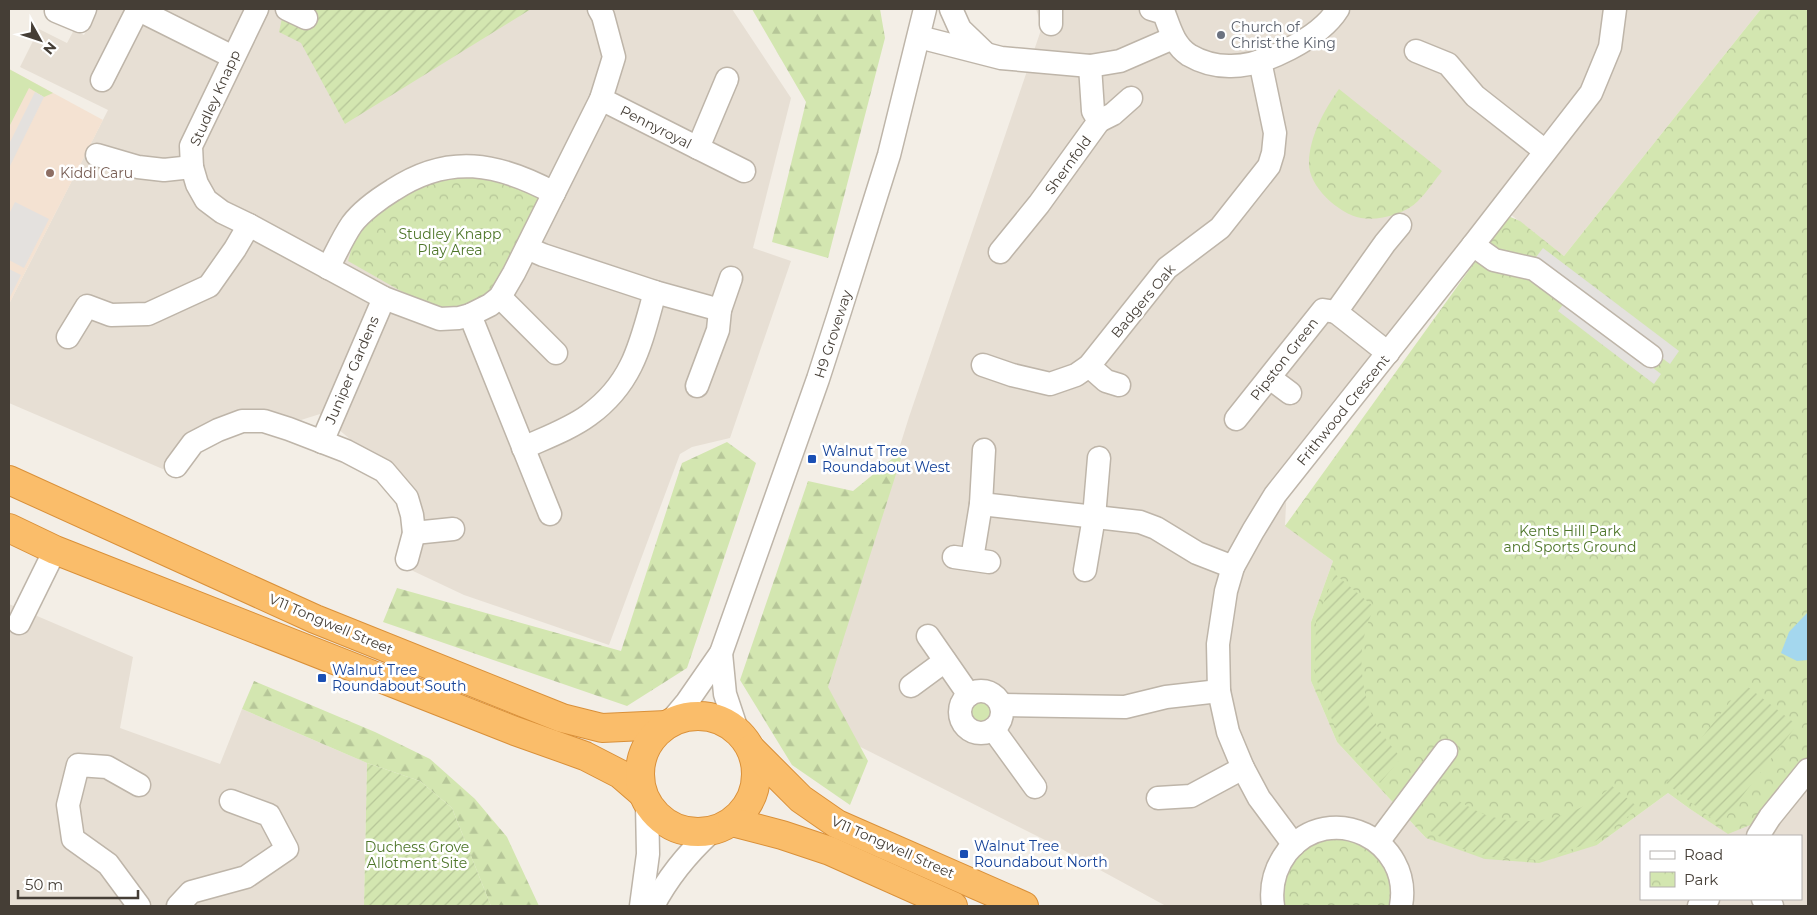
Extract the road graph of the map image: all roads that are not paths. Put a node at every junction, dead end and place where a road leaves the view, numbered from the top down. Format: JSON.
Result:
{"nodes":[{"id":1,"x":85,"y":9,"type":"edge"},
{"id":2,"x":137,"y":9,"type":"edge"},
{"id":3,"x":257,"y":9,"type":"edge"},
{"id":4,"x":599,"y":9,"type":"edge"},
{"id":5,"x":951,"y":9,"type":"edge"},
{"id":6,"x":1151,"y":9,"type":"edge"},
{"id":7,"x":1338,"y":9,"type":"edge"},
{"id":8,"x":1615,"y":9,"type":"edge"},
{"id":9,"x":924,"y":10,"type":"edge"},
{"id":10,"x":56,"y":11,"type":"dead end"},
{"id":11,"x":919,"y":37,"type":"junction"},
{"id":12,"x":1173,"y":38,"type":"junction"},
{"id":13,"x":1416,"y":51,"type":"dead end"},
{"id":14,"x":985,"y":53,"type":"junction"},
{"id":15,"x":233,"y":57,"type":"junction"},
{"id":16,"x":1260,"y":61,"type":"junction"},
{"id":17,"x":1090,"y":66,"type":"junction"},
{"id":18,"x":727,"y":79,"type":"dead end"},
{"id":19,"x":102,"y":80,"type":"dead end"},
{"id":20,"x":1131,"y":98,"type":"dead end"},
{"id":21,"x":601,"y":99,"type":"junction"},
{"id":22,"x":1099,"y":121,"type":"junction"},
{"id":23,"x":698,"y":148,"type":"junction"},
{"id":24,"x":1545,"y":151,"type":"junction"},
{"id":25,"x":97,"y":155,"type":"dead end"},
{"id":26,"x":192,"y":168,"type":"junction"},
{"id":27,"x":744,"y":171,"type":"dead end"},
{"id":28,"x":554,"y":193,"type":"junction"},
{"id":29,"x":249,"y":225,"type":"junction"},
{"id":30,"x":1400,"y":225,"type":"dead end"},
{"id":31,"x":1473,"y":246,"type":"junction"},
{"id":32,"x":527,"y":248,"type":"junction"},
{"id":33,"x":1000,"y":252,"type":"dead end"},
{"id":34,"x":328,"y":268,"type":"junction"},
{"id":35,"x":730,"y":278,"type":"dead end"},
{"id":36,"x":656,"y":292,"type":"junction"},
{"id":37,"x":500,"y":297,"type":"junction"},
{"id":38,"x":384,"y":298,"type":"junction"},
{"id":39,"x":1336,"y":312,"type":"junction"},
{"id":40,"x":470,"y":315,"type":"junction"},
{"id":41,"x":719,"y":320,"type":"junction"},
{"id":42,"x":68,"y":337,"type":"dead end"},
{"id":43,"x":556,"y":353,"type":"dead end"},
{"id":44,"x":1388,"y":353,"type":"junction"},
{"id":45,"x":1651,"y":356,"type":"dead end"},
{"id":46,"x":982,"y":365,"type":"dead end"},
{"id":47,"x":1090,"y":366,"type":"junction"},
{"id":48,"x":1270,"y":378,"type":"junction"},
{"id":49,"x":1119,"y":385,"type":"dead end"},
{"id":50,"x":697,"y":386,"type":"dead end"},
{"id":51,"x":1290,"y":393,"type":"dead end"},
{"id":52,"x":1236,"y":419,"type":"dead end"},
{"id":53,"x":322,"y":442,"type":"junction"},
{"id":54,"x":523,"y":448,"type":"junction"},
{"id":55,"x":984,"y":450,"type":"dead end"},
{"id":56,"x":1099,"y":458,"type":"dead end"},
{"id":57,"x":176,"y":466,"type":"dead end"},
{"id":58,"x":9,"y":480,"type":"edge"},
{"id":59,"x":981,"y":504,"type":"junction"},
{"id":60,"x":550,"y":514,"type":"dead end"},
{"id":61,"x":1094,"y":517,"type":"junction"},
{"id":62,"x":9,"y":528,"type":"edge"},
{"id":63,"x":453,"y":529,"type":"dead end"},
{"id":64,"x":414,"y":533,"type":"junction"},
{"id":65,"x":56,"y":550,"type":"junction"},
{"id":66,"x":407,"y":559,"type":"dead end"},
{"id":67,"x":972,"y":560,"type":"dead end"},
{"id":68,"x":1233,"y":567,"type":"junction"},
{"id":69,"x":1086,"y":570,"type":"dead end"},
{"id":70,"x":19,"y":623,"type":"dead end"},
{"id":71,"x":928,"y":636,"type":"dead end"},
{"id":72,"x":721,"y":653,"type":"junction"},
{"id":73,"x":945,"y":662,"type":"junction"},
{"id":74,"x":911,"y":686,"type":"dead end"},
{"id":75,"x":1219,"y":691,"type":"junction"},
{"id":76,"x":969,"y":694,"type":"junction"},
{"id":77,"x":1001,"y":705,"type":"junction"},
{"id":78,"x":668,"y":723,"type":"junction"},
{"id":79,"x":993,"y":729,"type":"junction"},
{"id":80,"x":744,"y":739,"type":"junction"},
{"id":81,"x":1446,"y":751,"type":"dead end"},
{"id":82,"x":1243,"y":768,"type":"junction"},
{"id":83,"x":1808,"y":770,"type":"edge"},
{"id":84,"x":139,"y":785,"type":"dead end"},
{"id":85,"x":1035,"y":787,"type":"dead end"},
{"id":86,"x":644,"y":798,"type":"junction"},
{"id":87,"x":1152,"y":798,"type":"dead end"},
{"id":88,"x":231,"y":801,"type":"dead end"},
{"id":89,"x":721,"y":827,"type":"junction"},
{"id":90,"x":1759,"y":835,"type":"edge"},
{"id":91,"x":1378,"y":842,"type":"junction"},
{"id":92,"x":1294,"y":844,"type":"junction"},
{"id":93,"x":138,"y":906,"type":"edge"},
{"id":94,"x":178,"y":906,"type":"edge"},
{"id":95,"x":640,"y":906,"type":"edge"},
{"id":96,"x":653,"y":906,"type":"edge"},
{"id":97,"x":953,"y":906,"type":"edge"},
{"id":98,"x":1024,"y":906,"type":"edge"},
{"id":99,"x":1273,"y":906,"type":"edge"},
{"id":100,"x":1401,"y":906,"type":"edge"}],
"edges":[{"from":1,"to":10,"type":"street"},
{"from":2,"to":15,"type":"street"},
{"from":2,"to":19,"type":"street"},
{"from":3,"to":15,"type":"street","name":"Studley Knapp"},
{"from":4,"to":21,"type":"street","name":"Studley Knapp"},
{"from":5,"to":14,"type":"street"},
{"from":6,"to":12,"type":"street"},
{"from":7,"to":16,"type":"street"},
{"from":8,"to":24,"type":"street","name":"Frithwood Crescent"},
{"from":9,"to":11,"type":"street","name":"H9 Groveway"},
{"from":11,"to":14,"type":"street"},
{"from":11,"to":72,"type":"street","name":"H9 Groveway"},
{"from":12,"to":16,"type":"street"},
{"from":12,"to":17,"type":"street"},
{"from":13,"to":24,"type":"street"},
{"from":14,"to":17,"type":"street"},
{"from":15,"to":26,"type":"street","name":"Studley Knapp"},
{"from":16,"to":47,"type":"street","name":"Badgers Oak"},
{"from":17,"to":22,"type":"street","name":"Shernfold"},
{"from":18,"to":23,"type":"street","name":"Pennyroyal"},
{"from":20,"to":22,"type":"street"},
{"from":21,"to":23,"type":"street","name":"Pennyroyal"},
{"from":21,"to":28,"type":"street","name":"Studley Knapp"},
{"from":22,"to":33,"type":"street","name":"Shernfold"},
{"from":23,"to":27,"type":"street"},
{"from":24,"to":31,"type":"street","name":"Frithwood Crescent"},
{"from":25,"to":26,"type":"street"},
{"from":26,"to":29,"type":"street","name":"Studley Knapp"},
{"from":28,"to":32,"type":"street","name":"Studley Knapp"},
{"from":28,"to":34,"type":"street"},
{"from":29,"to":34,"type":"street","name":"Studley Knapp"},
{"from":29,"to":42,"type":"street"},
{"from":30,"to":39,"type":"street","name":"Pipston Green"},
{"from":31,"to":44,"type":"street","name":"Frithwood Crescent"},
{"from":31,"to":45,"type":"street"},
{"from":32,"to":36,"type":"street"},
{"from":32,"to":37,"type":"street","name":"Studley Knapp"},
{"from":34,"to":38,"type":"street","name":"Studley Knapp"},
{"from":35,"to":41,"type":"street"},
{"from":36,"to":41,"type":"street"},
{"from":36,"to":54,"type":"street"},
{"from":37,"to":40,"type":"street","name":"Studley Knapp"},
{"from":37,"to":43,"type":"street"},
{"from":38,"to":40,"type":"street","name":"Studley Knapp"},
{"from":38,"to":53,"type":"street","name":"Juniper Gardens"},
{"from":39,"to":44,"type":"street","name":"Pipston Green"},
{"from":39,"to":48,"type":"street","name":"Pipston Green"},
{"from":40,"to":54,"type":"street"},
{"from":41,"to":50,"type":"street"},
{"from":44,"to":68,"type":"street","name":"Frithwood Crescent"},
{"from":46,"to":47,"type":"street","name":"Badgers Oak"},
{"from":47,"to":49,"type":"street"},
{"from":48,"to":51,"type":"street"},
{"from":48,"to":52,"type":"street","name":"Pipston Green"},
{"from":53,"to":57,"type":"street","name":"Juniper Gardens"},
{"from":53,"to":64,"type":"street","name":"Juniper Gardens"},
{"from":54,"to":60,"type":"street"},
{"from":55,"to":59,"type":"street"},
{"from":56,"to":61,"type":"street"},
{"from":58,"to":78,"type":"highway","name":"V11 Tongwell Street"},
{"from":59,"to":61,"type":"street"},
{"from":59,"to":67,"type":"street"},
{"from":61,"to":68,"type":"street"},
{"from":61,"to":69,"type":"street"},
{"from":62,"to":65,"type":"highway"},
{"from":63,"to":64,"type":"street"},
{"from":64,"to":66,"type":"street","name":"Juniper Gardens"},
{"from":65,"to":70,"type":"street"},
{"from":65,"to":86,"type":"highway"},
{"from":68,"to":75,"type":"street","name":"Frithwood Crescent"},
{"from":71,"to":73,"type":"street"},
{"from":72,"to":78,"type":"street","name":"H9 Groveway"},
{"from":72,"to":80,"type":"street","name":"H9 Groveway"},
{"from":73,"to":74,"type":"street"},
{"from":73,"to":76,"type":"street"},
{"from":75,"to":77,"type":"street"},
{"from":75,"to":82,"type":"street","name":"Frithwood Crescent"},
{"from":76,"to":77,"type":"street"},
{"from":76,"to":79,"type":"street"},
{"from":77,"to":79,"type":"street"},
{"from":78,"to":80,"type":"highway"},
{"from":78,"to":86,"type":"highway"},
{"from":79,"to":85,"type":"street"},
{"from":80,"to":89,"type":"highway"},
{"from":80,"to":98,"type":"highway","name":"V11 Tongwell Street"},
{"from":81,"to":91,"type":"street"},
{"from":82,"to":87,"type":"street"},
{"from":82,"to":92,"type":"street","name":"Frithwood Crescent"},
{"from":83,"to":90,"type":"street"},
{"from":84,"to":93,"type":"street"},
{"from":86,"to":89,"type":"highway"},
{"from":86,"to":95,"type":"street"},
{"from":88,"to":94,"type":"street"},
{"from":89,"to":96,"type":"street"},
{"from":89,"to":97,"type":"highway"},
{"from":91,"to":92,"type":"street"},
{"from":91,"to":100,"type":"street"},
{"from":92,"to":99,"type":"street"}]}
